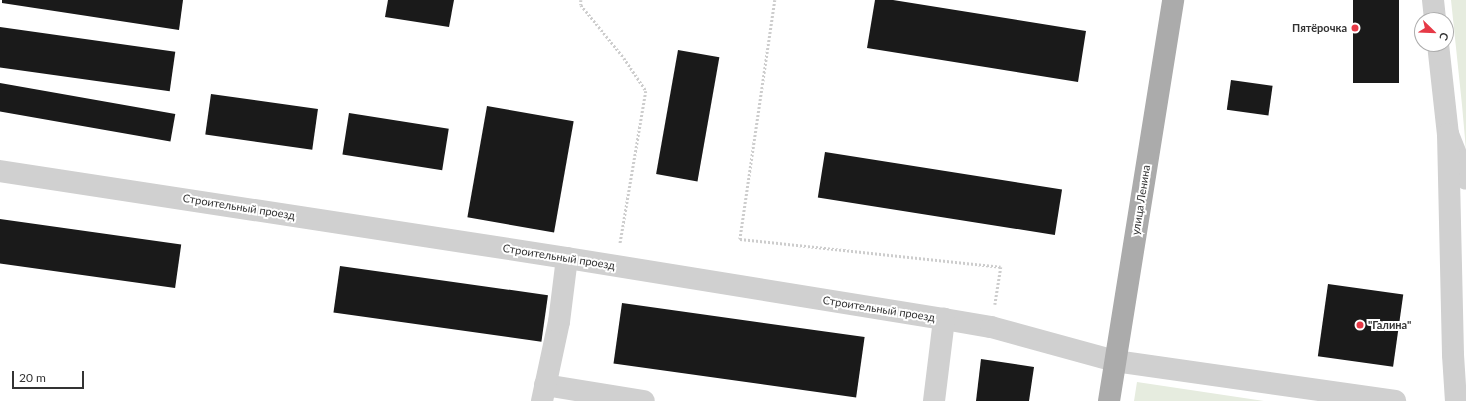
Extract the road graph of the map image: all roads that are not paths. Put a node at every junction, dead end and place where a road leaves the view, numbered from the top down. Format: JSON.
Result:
{"nodes":[{"id":1,"x":1173,"y":0,"type":"edge"},
{"id":2,"x":1433,"y":0,"type":"edge"},
{"id":3,"x":1434,"y":12,"type":"edge"},
{"id":4,"x":1439,"y":52,"type":"edge"},
{"id":5,"x":1448,"y":134,"type":"junction"},
{"id":6,"x":0,"y":171,"type":"edge"},
{"id":7,"x":1466,"y":179,"type":"edge"},
{"id":8,"x":567,"y":258,"type":"junction"},
{"id":9,"x":944,"y":319,"type":"junction"},
{"id":10,"x":1115,"y":361,"type":"junction"},
{"id":11,"x":543,"y":393,"type":"edge"},
{"id":12,"x":644,"y":401,"type":"edge"},
{"id":13,"x":934,"y":401,"type":"edge"},
{"id":14,"x":1109,"y":401,"type":"edge"},
{"id":15,"x":1395,"y":401,"type":"edge"},
{"id":16,"x":1456,"y":401,"type":"edge"}],
"edges":[{"from":1,"to":10,"type":"main road","name":"улица Ленина"},
{"from":2,"to":3,"type":"street"},
{"from":4,"to":5,"type":"street"},
{"from":5,"to":7,"type":"street"},
{"from":5,"to":16,"type":"street"},
{"from":6,"to":8,"type":"street","name":"Строительный проезд"},
{"from":8,"to":9,"type":"street","name":"Строительный проезд"},
{"from":8,"to":11,"type":"street"},
{"from":9,"to":10,"type":"street","name":"Строительный проезд"},
{"from":9,"to":13,"type":"street"},
{"from":10,"to":14,"type":"main road","name":"улица Ленина"},
{"from":10,"to":15,"type":"street","name":"Строительный проезд"},
{"from":11,"to":12,"type":"street"}]}
